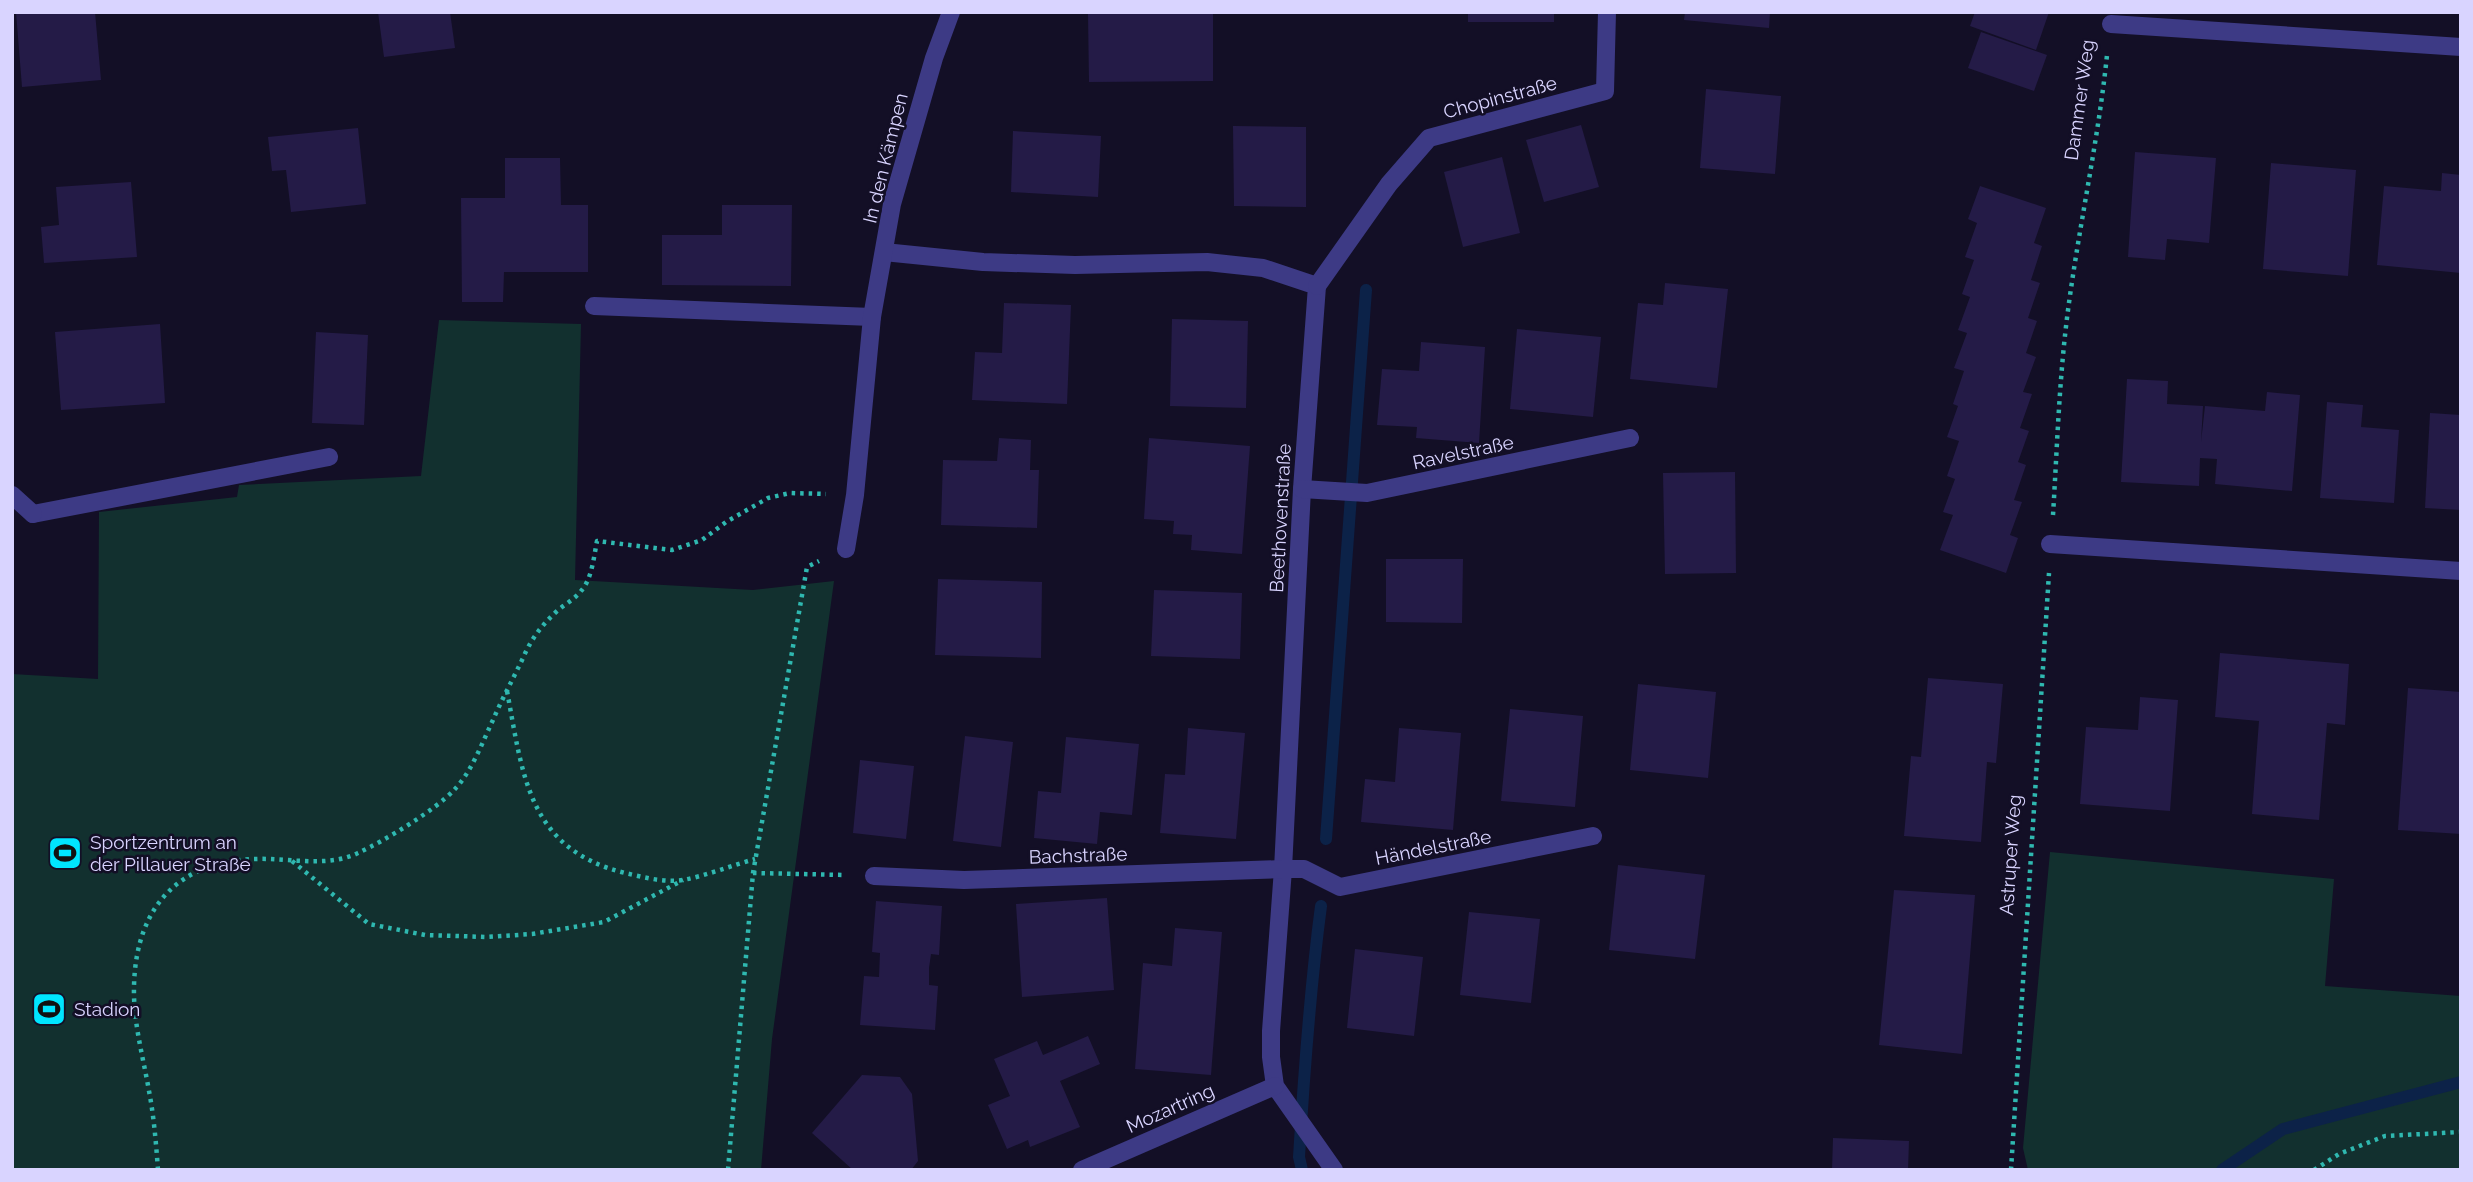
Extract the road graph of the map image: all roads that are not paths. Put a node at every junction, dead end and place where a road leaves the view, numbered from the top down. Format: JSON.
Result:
{"nodes":[{"id":1,"x":951,"y":12,"type":"edge"},
{"id":2,"x":1607,"y":12,"type":"edge"},
{"id":3,"x":2111,"y":24,"type":"road end"},
{"id":4,"x":2461,"y":47,"type":"edge"},
{"id":5,"x":884,"y":252,"type":"junction"},
{"id":6,"x":1317,"y":286,"type":"junction"},
{"id":7,"x":594,"y":306,"type":"dead end"},
{"id":8,"x":872,"y":317,"type":"junction"},
{"id":9,"x":1630,"y":438,"type":"dead end"},
{"id":10,"x":329,"y":457,"type":"dead end"},
{"id":11,"x":1303,"y":489,"type":"junction"},
{"id":12,"x":12,"y":495,"type":"edge"},
{"id":13,"x":2050,"y":544,"type":"road end"},
{"id":14,"x":846,"y":549,"type":"road end"},
{"id":15,"x":2461,"y":571,"type":"edge"},
{"id":16,"x":1593,"y":836,"type":"dead end"},
{"id":17,"x":1283,"y":869,"type":"junction"},
{"id":18,"x":874,"y":876,"type":"road end"},
{"id":19,"x":1275,"y":1086,"type":"junction"},
{"id":20,"x":1082,"y":1170,"type":"edge"},
{"id":21,"x":1334,"y":1170,"type":"edge"}],
"edges":[{"from":1,"to":5,"type":"street","name":"In den Kämpen"},
{"from":2,"to":6,"type":"street","name":"Chopinstraße"},
{"from":3,"to":4,"type":"street","name":"Dammer Weg"},
{"from":5,"to":6,"type":"street"},
{"from":5,"to":8,"type":"street","name":"In den Kämpen"},
{"from":6,"to":11,"type":"street","name":"Beethovenstraße"},
{"from":7,"to":8,"type":"street"},
{"from":8,"to":14,"type":"street","name":"In den Kämpen"},
{"from":9,"to":11,"type":"street","name":"Ravelstraße"},
{"from":10,"to":12,"type":"street"},
{"from":11,"to":17,"type":"street","name":"Beethovenstraße"},
{"from":13,"to":15,"type":"street"},
{"from":16,"to":17,"type":"street","name":"Händelstraße"},
{"from":17,"to":18,"type":"street","name":"Bachstraße"},
{"from":17,"to":19,"type":"street","name":"Beethovenstraße"},
{"from":19,"to":20,"type":"street","name":"Mozartring"},
{"from":19,"to":21,"type":"street","name":"Beethovenstraße"}]}
